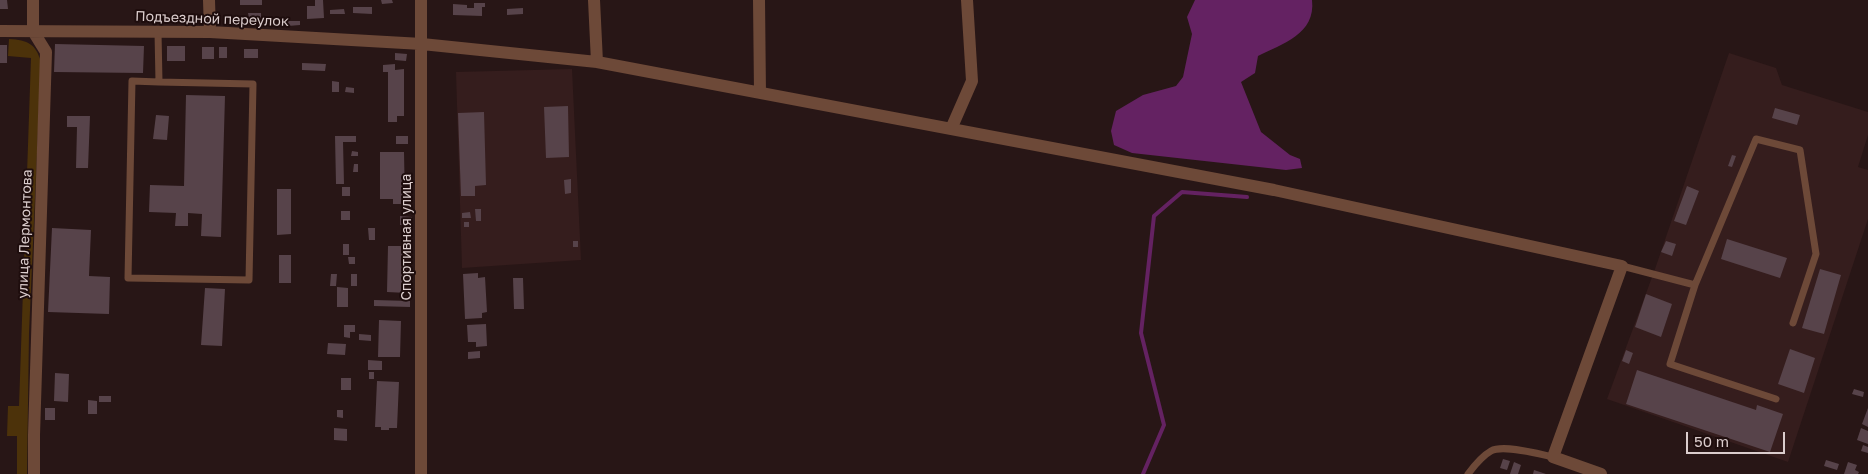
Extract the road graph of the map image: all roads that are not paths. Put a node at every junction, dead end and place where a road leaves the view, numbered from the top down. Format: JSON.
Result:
{"nodes":[{"id":1,"x":33,"y":0,"type":"edge"},
{"id":2,"x":209,"y":0,"type":"edge"},
{"id":3,"x":421,"y":0,"type":"edge"},
{"id":4,"x":594,"y":0,"type":"edge"},
{"id":5,"x":759,"y":0,"type":"edge"},
{"id":6,"x":968,"y":0,"type":"edge"},
{"id":7,"x":0,"y":31,"type":"edge"},
{"id":8,"x":33,"y":31,"type":"junction"},
{"id":9,"x":158,"y":32,"type":"junction"},
{"id":10,"x":210,"y":32,"type":"junction"},
{"id":11,"x":422,"y":44,"type":"junction"},
{"id":12,"x":597,"y":62,"type":"junction"},
{"id":13,"x":159,"y":82,"type":"junction"},
{"id":14,"x":760,"y":93,"type":"junction"},
{"id":15,"x":951,"y":129,"type":"junction"},
{"id":16,"x":1622,"y":266,"type":"junction"},
{"id":17,"x":1695,"y":285,"type":"junction"},
{"id":18,"x":1792,"y":323,"type":"dead end"},
{"id":19,"x":1776,"y":398,"type":"dead end"},
{"id":20,"x":1553,"y":457,"type":"junction"},
{"id":21,"x":34,"y":474,"type":"edge"},
{"id":22,"x":421,"y":474,"type":"edge"},
{"id":23,"x":1468,"y":474,"type":"edge"},
{"id":24,"x":1601,"y":474,"type":"edge"}],
"edges":[{"from":1,"to":8,"type":"street"},
{"from":2,"to":10,"type":"street"},
{"from":3,"to":11,"type":"street","name":"Спортивная улица"},
{"from":4,"to":12,"type":"street"},
{"from":5,"to":14,"type":"street"},
{"from":6,"to":15,"type":"street"},
{"from":7,"to":8,"type":"street","name":"Подъездной переулок"},
{"from":8,"to":9,"type":"street","name":"Подъездной переулок"},
{"from":8,"to":21,"type":"street","name":"улица Лермонтова"},
{"from":9,"to":10,"type":"street","name":"Подъездной переулок"},
{"from":9,"to":13,"type":"lane"},
{"from":10,"to":11,"type":"street","name":"Подъездной переулок"},
{"from":11,"to":12,"type":"street","name":"Подъездной переулок"},
{"from":11,"to":22,"type":"street","name":"Спортивная улица"},
{"from":12,"to":14,"type":"street","name":"Подъездной переулок"},
{"from":13,"to":13,"type":"lane"},
{"from":14,"to":15,"type":"street","name":"Подъездной переулок"},
{"from":15,"to":16,"type":"street","name":"Подъездной переулок"},
{"from":16,"to":17,"type":"lane"},
{"from":16,"to":20,"type":"street"},
{"from":17,"to":18,"type":"lane"},
{"from":17,"to":19,"type":"lane"},
{"from":20,"to":23,"type":"lane"},
{"from":20,"to":24,"type":"street"}]}
